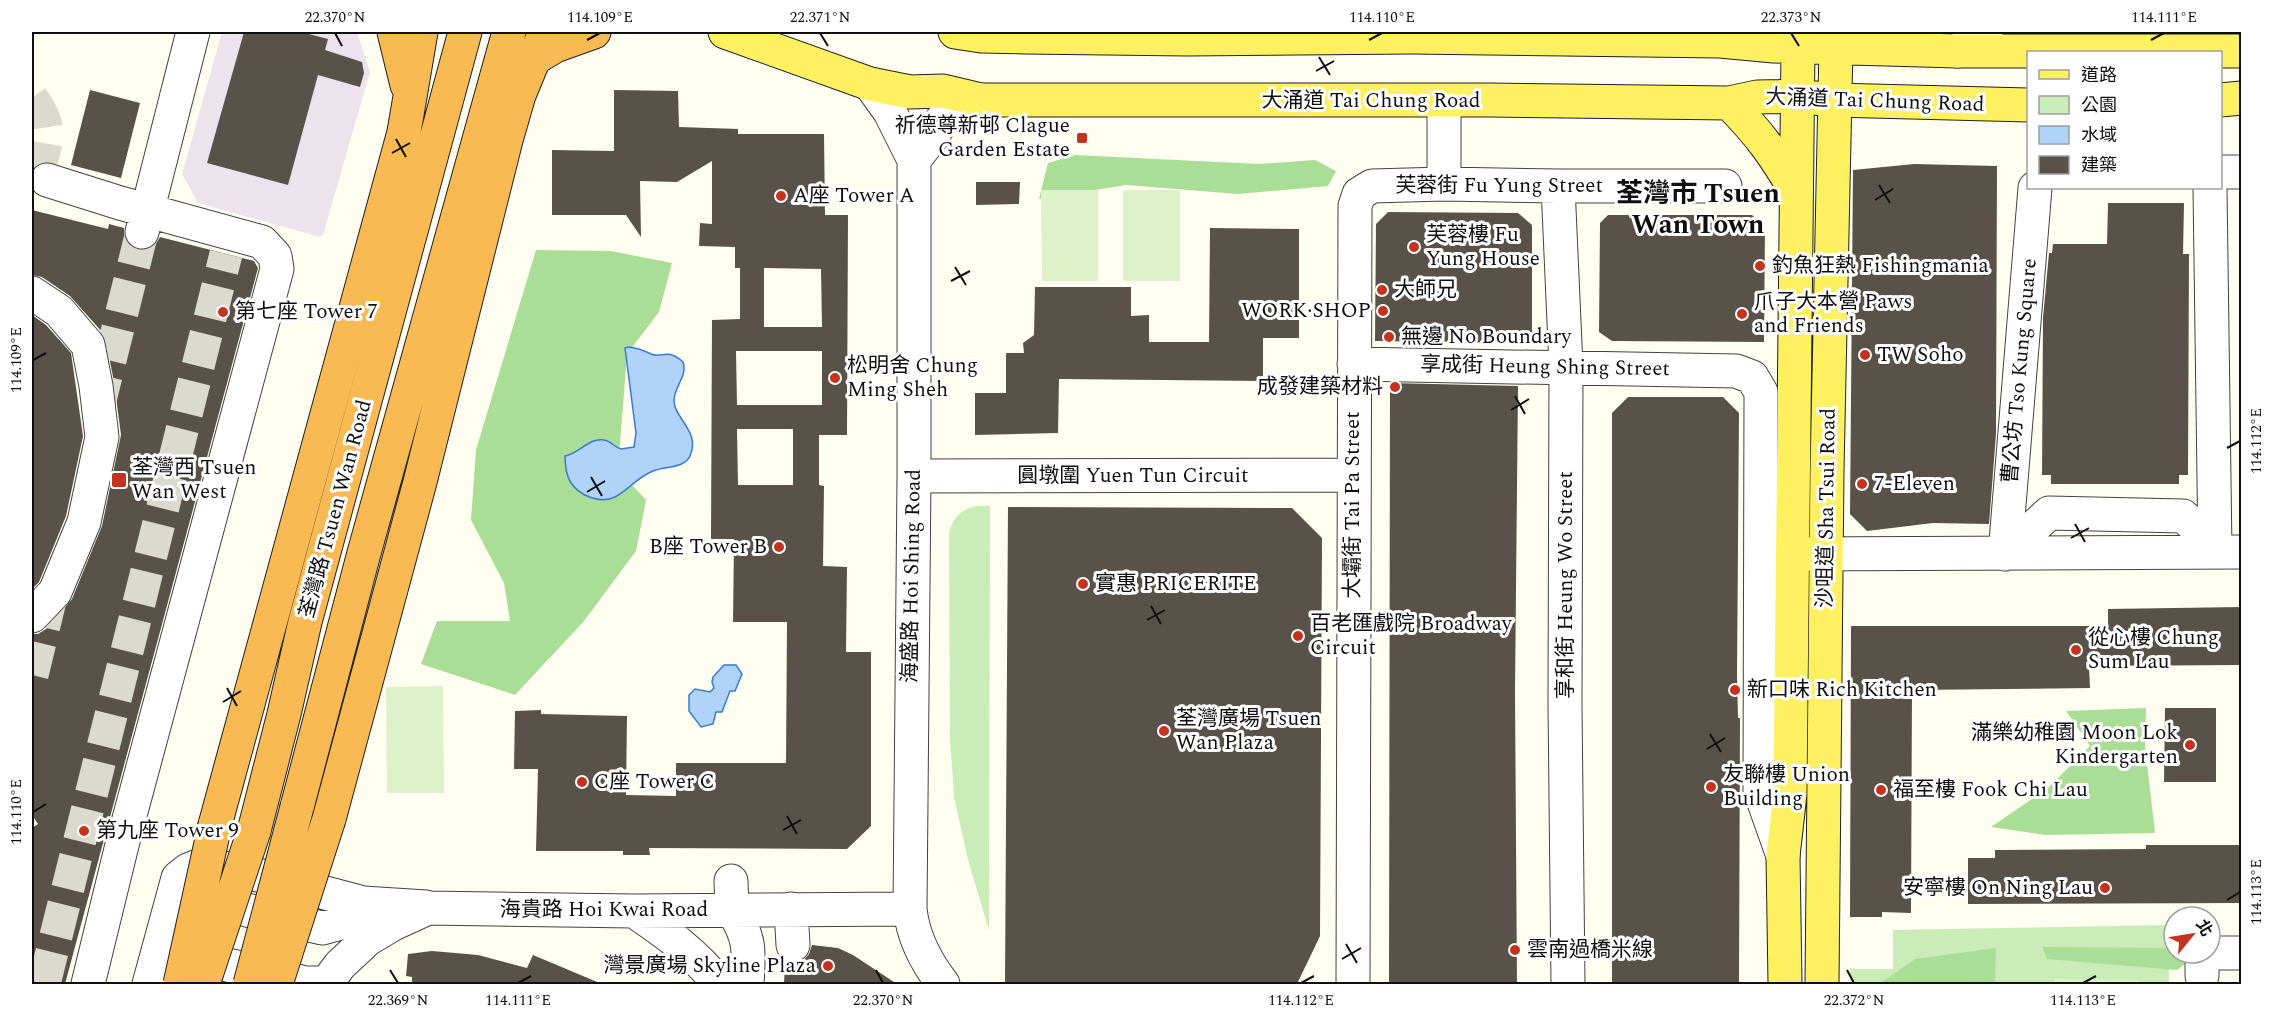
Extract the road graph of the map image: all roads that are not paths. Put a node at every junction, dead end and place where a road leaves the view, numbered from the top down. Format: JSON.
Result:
{"nodes":[{"id":1,"x":193,"y":32,"type":"edge"},
{"id":2,"x":394,"y":32,"type":"edge"},
{"id":3,"x":422,"y":32,"type":"edge"},
{"id":4,"x":465,"y":32,"type":"edge"},
{"id":5,"x":508,"y":32,"type":"edge"},
{"id":6,"x":594,"y":32,"type":"edge"},
{"id":7,"x":725,"y":32,"type":"edge"},
{"id":8,"x":955,"y":32,"type":"edge"},
{"id":9,"x":1986,"y":32,"type":"edge"},
{"id":10,"x":1409,"y":34,"type":"edge"},
{"id":11,"x":1728,"y":36,"type":"edge"},
{"id":12,"x":1798,"y":39,"type":"edge"},
{"id":13,"x":1849,"y":40,"type":"edge"},
{"id":14,"x":540,"y":45,"type":"edge"},
{"id":15,"x":1957,"y":51,"type":"junction"},
{"id":16,"x":2241,"y":51,"type":"edge"},
{"id":17,"x":870,"y":84,"type":"junction"},
{"id":18,"x":1796,"y":96,"type":"junction"},
{"id":19,"x":410,"y":98,"type":"junction"},
{"id":20,"x":2241,"y":98,"type":"edge"},
{"id":21,"x":1833,"y":100,"type":"junction"},
{"id":22,"x":2222,"y":100,"type":"edge"},
{"id":23,"x":1444,"y":102,"type":"junction"},
{"id":24,"x":1729,"y":103,"type":"junction"},
{"id":25,"x":943,"y":104,"type":"junction"},
{"id":26,"x":2027,"y":105,"type":"edge"},
{"id":27,"x":1787,"y":156,"type":"junction"},
{"id":28,"x":914,"y":160,"type":"junction"},
{"id":29,"x":2241,"y":172,"type":"edge"},
{"id":30,"x":2222,"y":178,"type":"edge"},
{"id":31,"x":47,"y":180,"type":"dead end"},
{"id":32,"x":1444,"y":184,"type":"junction"},
{"id":33,"x":1558,"y":186,"type":"junction"},
{"id":34,"x":1725,"y":186,"type":"dead end"},
{"id":35,"x":2035,"y":189,"type":"edge"},
{"id":36,"x":2215,"y":189,"type":"edge"},
{"id":37,"x":1355,"y":206,"type":"joint"},
{"id":38,"x":144,"y":222,"type":"junction"},
{"id":39,"x":32,"y":293,"type":"edge"},
{"id":40,"x":1354,"y":364,"type":"junction"},
{"id":41,"x":1566,"y":367,"type":"junction"},
{"id":42,"x":1736,"y":371,"type":"joint"},
{"id":43,"x":1353,"y":475,"type":"junction"},
{"id":44,"x":914,"y":476,"type":"junction"},
{"id":45,"x":2228,"y":552,"type":"edge"},
{"id":46,"x":1792,"y":554,"type":"junction"},
{"id":47,"x":1827,"y":554,"type":"junction"},
{"id":48,"x":2005,"y":554,"type":"junction"},
{"id":49,"x":32,"y":616,"type":"edge"},
{"id":50,"x":1783,"y":856,"type":"junction"},
{"id":51,"x":173,"y":892,"type":"junction"},
{"id":52,"x":731,"y":896,"type":"junction"},
{"id":53,"x":363,"y":903,"type":"junction"},
{"id":54,"x":428,"y":908,"type":"junction"},
{"id":55,"x":791,"y":909,"type":"junction"},
{"id":56,"x":910,"y":909,"type":"junction"},
{"id":57,"x":634,"y":911,"type":"junction"},
{"id":58,"x":793,"y":945,"type":"dead end"},
{"id":59,"x":159,"y":950,"type":"junction"},
{"id":60,"x":2241,"y":953,"type":"edge"},
{"id":61,"x":2202,"y":976,"type":"dead end"},
{"id":62,"x":88,"y":984,"type":"edge"},
{"id":63,"x":149,"y":984,"type":"edge"},
{"id":64,"x":180,"y":984,"type":"edge"},
{"id":65,"x":203,"y":984,"type":"edge"},
{"id":66,"x":250,"y":984,"type":"edge"},
{"id":67,"x":276,"y":984,"type":"edge"},
{"id":68,"x":326,"y":984,"type":"edge"},
{"id":69,"x":719,"y":984,"type":"edge"},
{"id":70,"x":747,"y":984,"type":"edge"},
{"id":71,"x":942,"y":984,"type":"edge"},
{"id":72,"x":1353,"y":984,"type":"edge"},
{"id":73,"x":1568,"y":984,"type":"edge"},
{"id":74,"x":1785,"y":984,"type":"edge"},
{"id":75,"x":1822,"y":984,"type":"edge"}],
"edges":[{"from":1,"to":38,"type":"street"},
{"from":2,"to":19,"type":"highway"},
{"from":3,"to":19,"type":"highway"},
{"from":4,"to":65,"type":"highway","name":"荃灣路 Tsuen Wan Road","bridge":true},
{"from":5,"to":66,"type":"highway","name":"荃灣路 Tsuen Wan Road","bridge":true},
{"from":6,"to":14,"type":"highway"},
{"from":7,"to":17,"type":"main road","name":"大涌道 Tai Chung Road"},
{"from":8,"to":10,"type":"main road"},
{"from":9,"to":15,"type":"street"},
{"from":10,"to":11,"type":"main road"},
{"from":11,"to":12,"type":"main road"},
{"from":12,"to":13,"type":"main road"},
{"from":12,"to":18,"type":"main road"},
{"from":13,"to":15,"type":"main road"},
{"from":13,"to":21,"type":"main road","name":"沙咀道 Sha Tsui Road"},
{"from":14,"to":67,"type":"highway","bridge":true},
{"from":15,"to":16,"type":"main road"},
{"from":17,"to":25,"type":"main road","name":"大涌道 Tai Chung Road"},
{"from":17,"to":28,"type":"street","name":"海盛路 Hoi Shing Road"},
{"from":18,"to":21,"type":"main road","name":"大涌道 Tai Chung Road"},
{"from":18,"to":24,"type":"main road","name":"大涌道 Tai Chung Road"},
{"from":18,"to":27,"type":"main road"},
{"from":19,"to":64,"type":"highway","bridge":true},
{"from":20,"to":22,"type":"main road"},
{"from":21,"to":26,"type":"main road","name":"大涌道 Tai Chung Road"},
{"from":21,"to":47,"type":"main road","name":"沙咀道 Sha Tsui Road"},
{"from":23,"to":24,"type":"main road","name":"大涌道 Tai Chung Road"},
{"from":23,"to":25,"type":"main road","name":"大涌道 Tai Chung Road"},
{"from":23,"to":32,"type":"street"},
{"from":24,"to":27,"type":"main road"},
{"from":25,"to":28,"type":"street"},
{"from":27,"to":46,"type":"main road","name":"沙咀道 Sha Tsui Road"},
{"from":28,"to":44,"type":"street","name":"海盛路 Hoi Shing Road"},
{"from":29,"to":30,"type":"street"},
{"from":31,"to":38,"type":"street"},
{"from":32,"to":33,"type":"street","name":"芙蓉街 Fu Yung Street"},
{"from":32,"to":37,"type":"street","name":"芙蓉街 Fu Yung Street"},
{"from":33,"to":34,"type":"street","name":"芙蓉街 Fu Yung Street"},
{"from":33,"to":41,"type":"street","name":"享和街 Heung Wo Street"},
{"from":35,"to":48,"type":"street","name":"曹公坊 Tso Kung Square"},
{"from":36,"to":45,"type":"street"},
{"from":37,"to":40,"type":"street","name":"大壩街 Tai Pa Street"},
{"from":38,"to":62,"type":"street"},
{"from":39,"to":49,"type":"street"},
{"from":40,"to":41,"type":"street","name":"享成街 Heung Shing Street"},
{"from":40,"to":43,"type":"street","name":"大壩街 Tai Pa Street"},
{"from":41,"to":42,"type":"street","name":"享成街 Heung Shing Street"},
{"from":41,"to":73,"type":"street","name":"享和街 Heung Wo Street"},
{"from":42,"to":50,"type":"street","name":"沙咀道 Sha Tsui Road"},
{"from":43,"to":44,"type":"street","name":"圓墩圍 Yuen Tun Circuit"},
{"from":43,"to":72,"type":"street","name":"大壩街 Tai Pa Street"},
{"from":44,"to":56,"type":"street","name":"海盛路 Hoi Shing Road"},
{"from":45,"to":48,"type":"street"},
{"from":46,"to":47,"type":"street"},
{"from":46,"to":50,"type":"main road","name":"沙咀道 Sha Tsui Road"},
{"from":47,"to":48,"type":"street"},
{"from":47,"to":75,"type":"main road","name":"沙咀道 Sha Tsui Road"},
{"from":50,"to":74,"type":"main road","name":"沙咀道 Sha Tsui Road"},
{"from":51,"to":53,"type":"street"},
{"from":51,"to":53,"type":"street"},
{"from":51,"to":59,"type":"street"},
{"from":52,"to":55,"type":"street","name":"海貴路 Hoi Kwai Road"},
{"from":52,"to":57,"type":"street","name":"海貴路 Hoi Kwai Road"},
{"from":52,"to":70,"type":"street"},
{"from":53,"to":54,"type":"street"},
{"from":54,"to":57,"type":"street","name":"海貴路 Hoi Kwai Road"},
{"from":54,"to":68,"type":"street","name":"海貴路 Hoi Kwai Road"},
{"from":55,"to":56,"type":"street","name":"海貴路 Hoi Kwai Road"},
{"from":55,"to":58,"type":"street"},
{"from":56,"to":71,"type":"street","name":"海盛路 Hoi Shing Road"},
{"from":57,"to":69,"type":"street"},
{"from":59,"to":63,"type":"street"},
{"from":59,"to":68,"type":"street"},
{"from":60,"to":61,"type":"street"}]}
